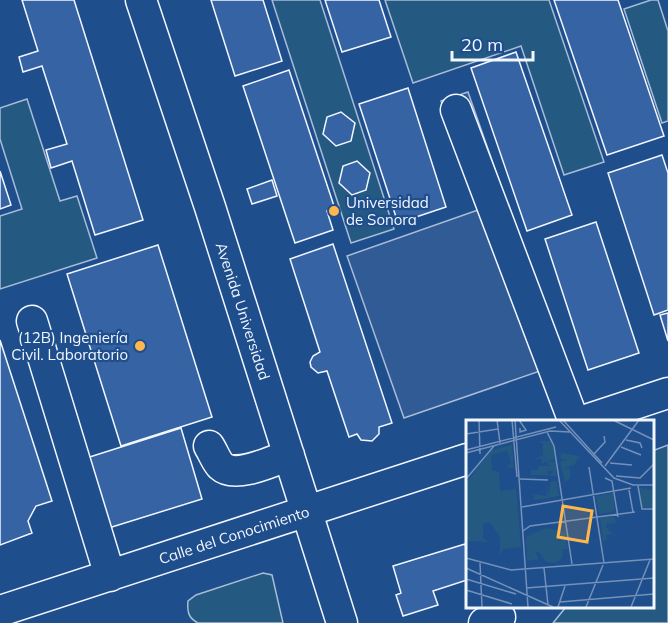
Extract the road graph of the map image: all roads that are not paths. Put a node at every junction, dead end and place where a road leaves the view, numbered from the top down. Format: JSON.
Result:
{"nodes":[{"id":1,"x":141,"y":0,"type":"edge"},
{"id":2,"x":456,"y":110,"type":"dead end"},
{"id":3,"x":32,"y":321,"type":"dead end"},
{"id":4,"x":668,"y":393,"type":"edge"},
{"id":5,"x":573,"y":420,"type":"edge"},
{"id":6,"x":586,"y":420,"type":"edge"},
{"id":7,"x":209,"y":446,"type":"dead end"},
{"id":8,"x":289,"y":456,"type":"junction"},
{"id":9,"x":466,"y":459,"type":"edge"},
{"id":10,"x":307,"y":512,"type":"junction"},
{"id":11,"x":110,"y":576,"type":"junction"},
{"id":12,"x":0,"y":611,"type":"edge"},
{"id":13,"x":342,"y":623,"type":"edge"}],
"edges":[{"from":1,"to":8,"type":"lane","name":"Avenida Universidad"},
{"from":2,"to":5,"type":"lane"},
{"from":3,"to":11,"type":"lane"},
{"from":4,"to":6,"type":"lane"},
{"from":7,"to":8,"type":"lane"},
{"from":8,"to":10,"type":"lane","name":"Avenida Universidad"},
{"from":9,"to":10,"type":"lane","name":"Calle del Conocimiento"},
{"from":10,"to":11,"type":"lane","name":"Calle del Conocimiento"},
{"from":10,"to":13,"type":"lane","name":"Avenida Universidad"},
{"from":11,"to":12,"type":"lane","name":"Calle del Conocimiento"}]}
